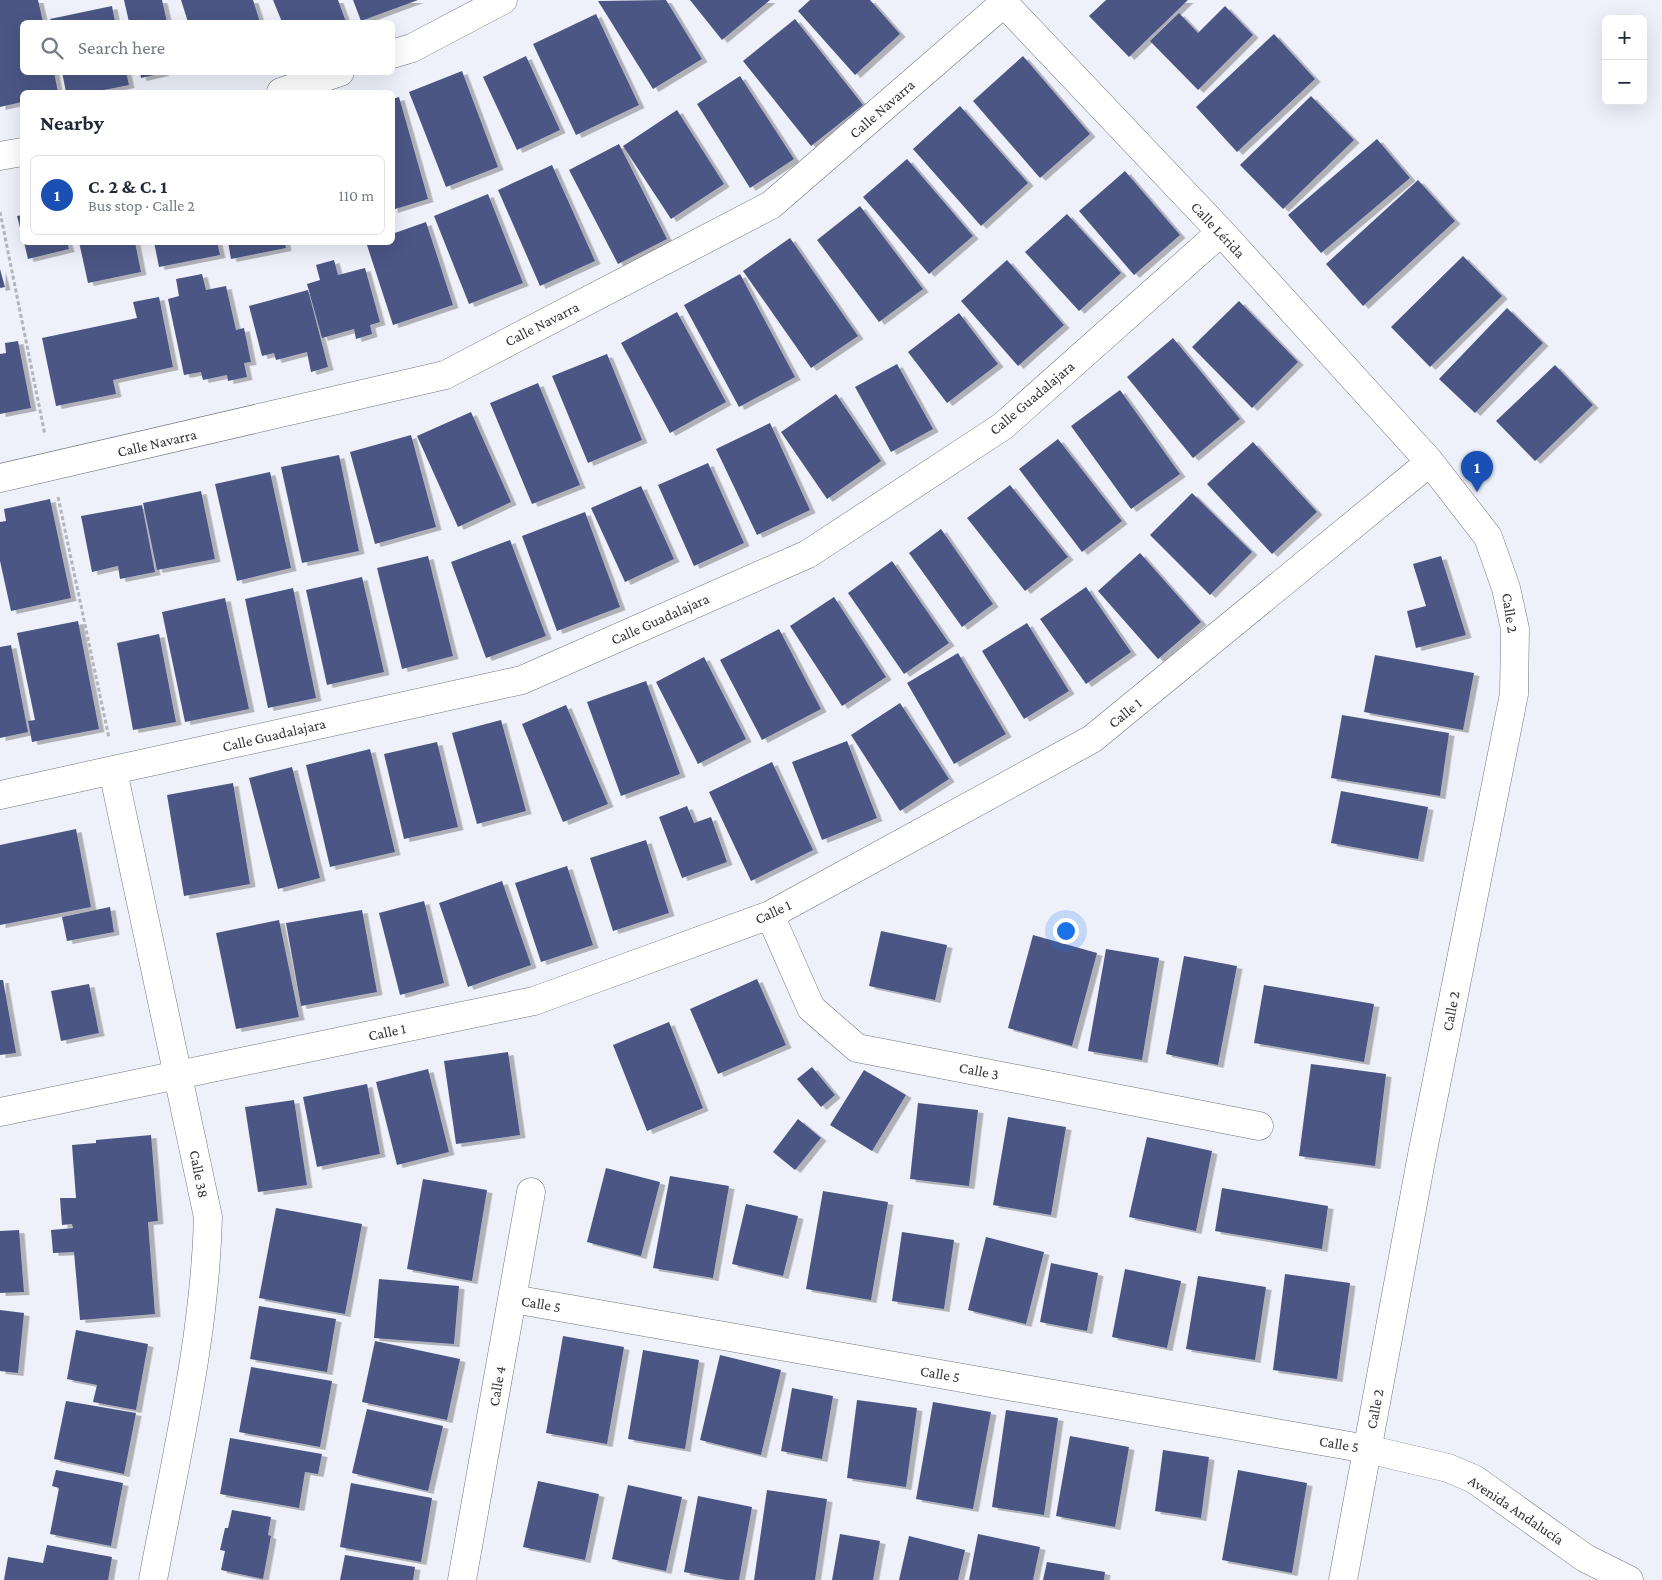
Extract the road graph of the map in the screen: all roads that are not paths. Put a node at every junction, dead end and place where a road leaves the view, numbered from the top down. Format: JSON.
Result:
{"nodes":[{"id":1,"x":503,"y":0,"type":"edge"},
{"id":2,"x":1003,"y":2,"type":"edge"},
{"id":3,"x":395,"y":53,"type":"edge"},
{"id":4,"x":331,"y":75,"type":"edge"},
{"id":5,"x":287,"y":90,"type":"edge"},
{"id":6,"x":20,"y":152,"type":"edge"},
{"id":7,"x":0,"y":156,"type":"edge"},
{"id":8,"x":1221,"y":232,"type":"junction"},
{"id":9,"x":1430,"y":462,"type":"junction"},
{"id":10,"x":0,"y":478,"type":"edge"},
{"id":11,"x":113,"y":771,"type":"junction"},
{"id":12,"x":0,"y":795,"type":"edge"},
{"id":13,"x":770,"y":915,"type":"junction"},
{"id":14,"x":179,"y":1076,"type":"junction"},
{"id":15,"x":0,"y":1112,"type":"edge"},
{"id":16,"x":1260,"y":1126,"type":"dead end"},
{"id":17,"x":531,"y":1192,"type":"dead end"},
{"id":18,"x":513,"y":1299,"type":"junction"},
{"id":19,"x":1367,"y":1448,"type":"junction"},
{"id":20,"x":153,"y":1580,"type":"edge"},
{"id":21,"x":462,"y":1580,"type":"edge"},
{"id":22,"x":1343,"y":1580,"type":"edge"},
{"id":23,"x":1629,"y":1580,"type":"edge"}],
"edges":[{"from":1,"to":3,"type":"street"},
{"from":2,"to":8,"type":"street","name":"Calle Lérida"},
{"from":2,"to":10,"type":"street","name":"Calle Navarra"},
{"from":4,"to":5,"type":"street"},
{"from":6,"to":7,"type":"street"},
{"from":8,"to":9,"type":"street","name":"Calle Lérida"},
{"from":8,"to":11,"type":"street","name":"Calle Guadalajara"},
{"from":9,"to":13,"type":"street","name":"Calle 1"},
{"from":9,"to":19,"type":"street","name":"Calle 2"},
{"from":11,"to":12,"type":"street","name":"Calle Guadalajara"},
{"from":11,"to":14,"type":"street","name":"Calle 38"},
{"from":13,"to":14,"type":"street","name":"Calle 1"},
{"from":13,"to":16,"type":"street","name":"Calle 3"},
{"from":14,"to":15,"type":"street","name":"Calle 1"},
{"from":14,"to":20,"type":"street","name":"Calle 38"},
{"from":17,"to":18,"type":"street","name":"Calle 4"},
{"from":18,"to":19,"type":"street","name":"Calle 5"},
{"from":18,"to":21,"type":"street","name":"Calle 4"},
{"from":19,"to":22,"type":"street","name":"Calle 2"},
{"from":19,"to":23,"type":"street","name":"Avenida Andalucía"}]}
